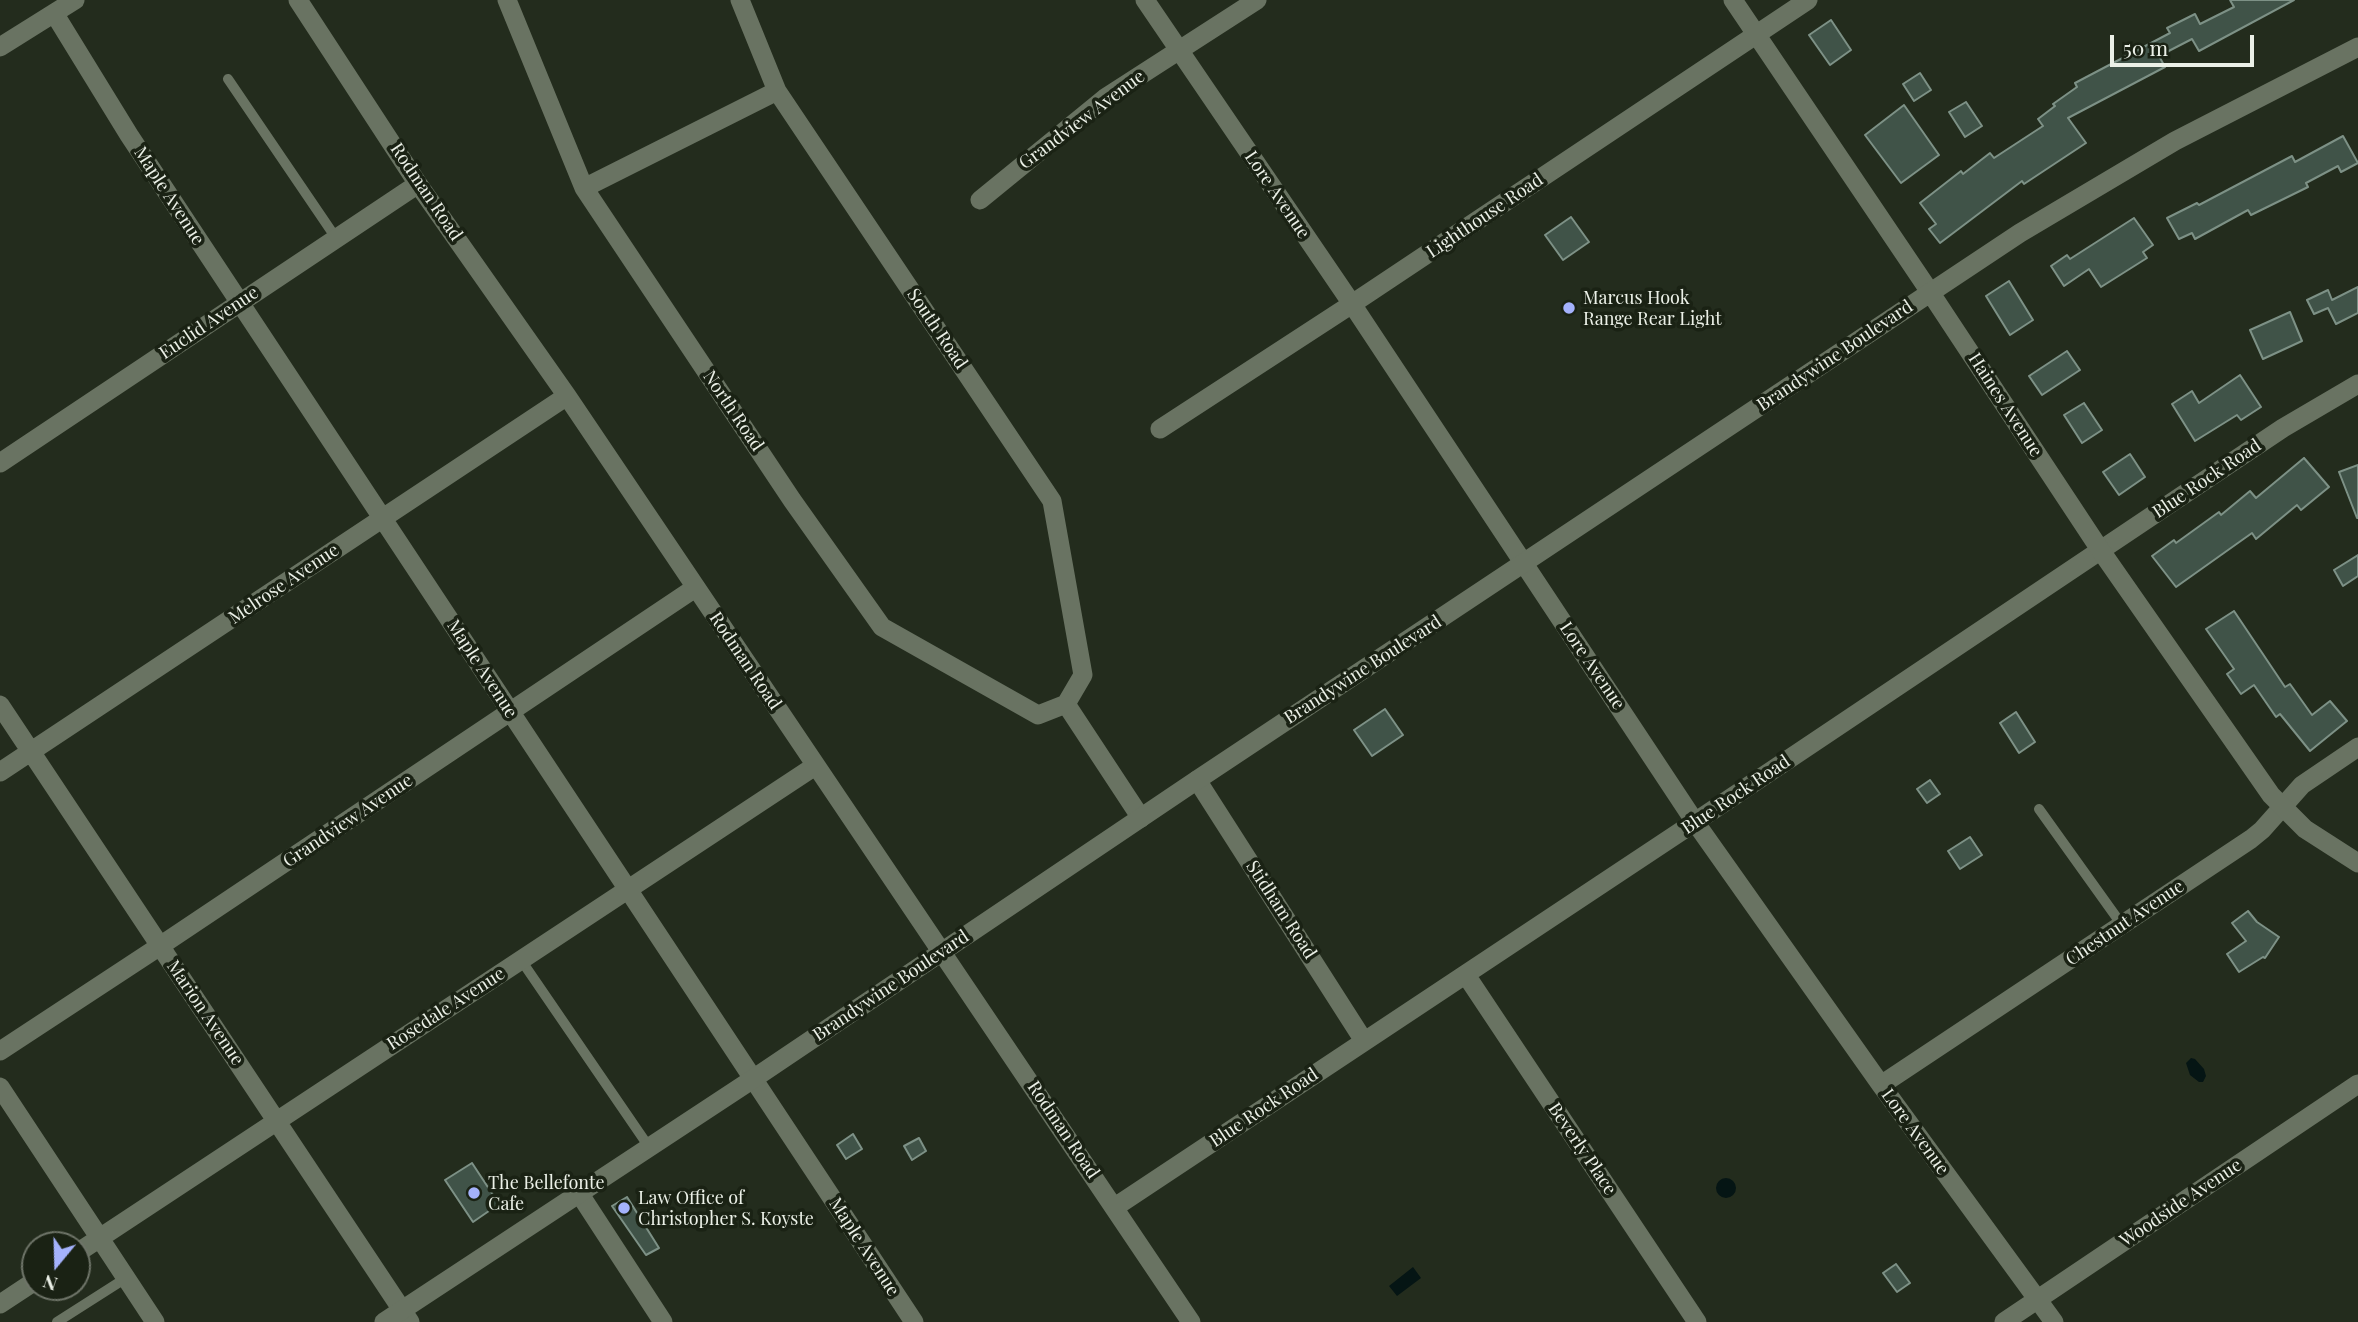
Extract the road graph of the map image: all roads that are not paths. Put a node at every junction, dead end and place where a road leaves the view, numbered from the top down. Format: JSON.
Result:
{"nodes":[{"id":1,"x":75,"y":0,"type":"edge"},
{"id":2,"x":298,"y":0,"type":"edge"},
{"id":3,"x":507,"y":0,"type":"edge"},
{"id":4,"x":740,"y":0,"type":"edge"},
{"id":5,"x":1145,"y":0,"type":"edge"},
{"id":6,"x":1257,"y":0,"type":"edge"},
{"id":7,"x":1733,"y":0,"type":"edge"},
{"id":8,"x":1808,"y":0,"type":"edge"},
{"id":9,"x":54,"y":13,"type":"junction"},
{"id":10,"x":1757,"y":34,"type":"junction"},
{"id":11,"x":0,"y":47,"type":"edge"},
{"id":12,"x":2358,"y":47,"type":"edge"},
{"id":13,"x":1180,"y":51,"type":"junction"},
{"id":14,"x":228,"y":79,"type":"dead end"},
{"id":15,"x":777,"y":91,"type":"junction"},
{"id":16,"x":418,"y":184,"type":"junction"},
{"id":17,"x":584,"y":188,"type":"junction"},
{"id":18,"x":980,"y":200,"type":"dead end"},
{"id":19,"x":337,"y":238,"type":"junction"},
{"id":20,"x":1930,"y":292,"type":"junction"},
{"id":21,"x":240,"y":302,"type":"junction"},
{"id":22,"x":1352,"y":304,"type":"junction"},
{"id":23,"x":2358,"y":384,"type":"edge"},
{"id":24,"x":568,"y":396,"type":"junction"},
{"id":25,"x":1160,"y":429,"type":"dead end"},
{"id":26,"x":0,"y":463,"type":"edge"},
{"id":27,"x":382,"y":518,"type":"junction"},
{"id":28,"x":2101,"y":551,"type":"junction"},
{"id":29,"x":1524,"y":564,"type":"junction"},
{"id":30,"x":695,"y":588,"type":"junction"},
{"id":31,"x":1066,"y":704,"type":"junction"},
{"id":32,"x":0,"y":705,"type":"edge"},
{"id":33,"x":511,"y":712,"type":"junction"},
{"id":34,"x":2358,"y":747,"type":"edge"},
{"id":35,"x":31,"y":751,"type":"junction"},
{"id":36,"x":815,"y":766,"type":"junction"},
{"id":37,"x":0,"y":772,"type":"edge"},
{"id":38,"x":1197,"y":780,"type":"junction"},
{"id":39,"x":2039,"y":808,"type":"dead end"},
{"id":40,"x":2281,"y":808,"type":"junction"},
{"id":41,"x":1141,"y":818,"type":"junction"},
{"id":42,"x":1695,"y":822,"type":"junction"},
{"id":43,"x":2358,"y":863,"type":"edge"},
{"id":44,"x":628,"y":889,"type":"junction"},
{"id":45,"x":2122,"y":925,"type":"junction"},
{"id":46,"x":160,"y":946,"type":"junction"},
{"id":47,"x":942,"y":951,"type":"junction"},
{"id":48,"x":521,"y":960,"type":"junction"},
{"id":49,"x":1466,"y":975,"type":"junction"},
{"id":50,"x":1364,"y":1041,"type":"junction"},
{"id":51,"x":0,"y":1051,"type":"edge"},
{"id":52,"x":753,"y":1079,"type":"junction"},
{"id":53,"x":2358,"y":1084,"type":"edge"},
{"id":54,"x":1881,"y":1085,"type":"junction"},
{"id":55,"x":0,"y":1087,"type":"edge"},
{"id":56,"x":276,"y":1121,"type":"junction"},
{"id":57,"x":649,"y":1147,"type":"junction"},
{"id":58,"x":579,"y":1193,"type":"junction"},
{"id":59,"x":1115,"y":1207,"type":"junction"},
{"id":60,"x":100,"y":1238,"type":"junction"},
{"id":61,"x":91,"y":1244,"type":"edge"},
{"id":62,"x":126,"y":1278,"type":"junction"},
{"id":63,"x":21,"y":1290,"type":"edge"},
{"id":64,"x":2037,"y":1299,"type":"junction"},
{"id":65,"x":0,"y":1304,"type":"edge"},
{"id":66,"x":406,"y":1316,"type":"edge"},
{"id":67,"x":57,"y":1322,"type":"edge"},
{"id":68,"x":155,"y":1322,"type":"edge"},
{"id":69,"x":384,"y":1322,"type":"edge"},
{"id":70,"x":663,"y":1322,"type":"edge"},
{"id":71,"x":914,"y":1322,"type":"edge"},
{"id":72,"x":1191,"y":1322,"type":"edge"},
{"id":73,"x":1697,"y":1322,"type":"edge"},
{"id":74,"x":2004,"y":1322,"type":"edge"},
{"id":75,"x":2054,"y":1322,"type":"edge"}],
"edges":[{"from":1,"to":9,"type":"street"},
{"from":2,"to":16,"type":"street","name":"Rodman Road"},
{"from":3,"to":17,"type":"street","name":"North Road"},
{"from":4,"to":15,"type":"street","name":"South Road"},
{"from":5,"to":13,"type":"street","name":"Lore Avenue"},
{"from":6,"to":13,"type":"street","name":"Grandview Avenue"},
{"from":7,"to":10,"type":"street","name":"Haines Avenue"},
{"from":8,"to":10,"type":"street","name":"Lighthouse Road"},
{"from":9,"to":11,"type":"street"},
{"from":9,"to":21,"type":"street","name":"Maple Avenue"},
{"from":10,"to":20,"type":"street","name":"Haines Avenue"},
{"from":10,"to":22,"type":"street","name":"Lighthouse Road"},
{"from":12,"to":20,"type":"street","name":"Brandywine Boulevard"},
{"from":13,"to":18,"type":"street","name":"Grandview Avenue"},
{"from":13,"to":22,"type":"street","name":"Lore Avenue"},
{"from":14,"to":19,"type":"lane"},
{"from":15,"to":17,"type":"street"},
{"from":15,"to":31,"type":"street","name":"South Road"},
{"from":16,"to":19,"type":"street","name":"Euclid Avenue"},
{"from":16,"to":24,"type":"street","name":"Rodman Road"},
{"from":17,"to":31,"type":"street","name":"North Road"},
{"from":19,"to":21,"type":"street","name":"Euclid Avenue"},
{"from":20,"to":28,"type":"street","name":"Haines Avenue"},
{"from":20,"to":29,"type":"street","name":"Brandywine Boulevard"},
{"from":21,"to":26,"type":"street","name":"Euclid Avenue"},
{"from":21,"to":27,"type":"street","name":"Maple Avenue"},
{"from":22,"to":25,"type":"street","name":"Lighthouse Road"},
{"from":22,"to":29,"type":"street","name":"Lore Avenue"},
{"from":23,"to":28,"type":"street","name":"Blue Rock Road"},
{"from":24,"to":27,"type":"street","name":"Melrose Avenue"},
{"from":24,"to":30,"type":"street","name":"Rodman Road"},
{"from":27,"to":33,"type":"street","name":"Maple Avenue"},
{"from":27,"to":35,"type":"street","name":"Melrose Avenue"},
{"from":28,"to":40,"type":"street","name":"Haines Avenue"},
{"from":28,"to":42,"type":"street","name":"Blue Rock Road"},
{"from":29,"to":38,"type":"street","name":"Brandywine Boulevard"},
{"from":29,"to":42,"type":"street","name":"Lore Avenue"},
{"from":30,"to":33,"type":"street","name":"Grandview Avenue"},
{"from":30,"to":36,"type":"street","name":"Rodman Road"},
{"from":31,"to":41,"type":"street"},
{"from":32,"to":35,"type":"street","name":"Marion Avenue"},
{"from":33,"to":44,"type":"street","name":"Maple Avenue"},
{"from":33,"to":46,"type":"street","name":"Grandview Avenue"},
{"from":34,"to":40,"type":"street","name":"Chestnut Avenue"},
{"from":35,"to":37,"type":"street","name":"Melrose Avenue"},
{"from":35,"to":46,"type":"street","name":"Marion Avenue"},
{"from":36,"to":44,"type":"street","name":"Rosedale Avenue"},
{"from":36,"to":47,"type":"street","name":"Rodman Road"},
{"from":38,"to":41,"type":"street","name":"Brandywine Boulevard"},
{"from":38,"to":50,"type":"street","name":"Stidham Road"},
{"from":39,"to":45,"type":"lane"},
{"from":40,"to":43,"type":"street","name":"Haines Avenue"},
{"from":40,"to":45,"type":"street","name":"Chestnut Avenue"},
{"from":41,"to":47,"type":"street","name":"Brandywine Boulevard"},
{"from":42,"to":49,"type":"street","name":"Blue Rock Road"},
{"from":42,"to":54,"type":"street","name":"Lore Avenue"},
{"from":44,"to":48,"type":"street","name":"Rosedale Avenue"},
{"from":44,"to":52,"type":"street","name":"Maple Avenue"},
{"from":45,"to":54,"type":"street","name":"Chestnut Avenue"},
{"from":46,"to":51,"type":"street","name":"Grandview Avenue"},
{"from":46,"to":56,"type":"street","name":"Marion Avenue"},
{"from":47,"to":52,"type":"street","name":"Brandywine Boulevard"},
{"from":47,"to":59,"type":"street","name":"Rodman Road"},
{"from":48,"to":56,"type":"street","name":"Rosedale Avenue"},
{"from":48,"to":57,"type":"lane"},
{"from":49,"to":50,"type":"street","name":"Blue Rock Road"},
{"from":49,"to":73,"type":"street","name":"Beverly Place"},
{"from":50,"to":59,"type":"street","name":"Blue Rock Road"},
{"from":52,"to":57,"type":"street","name":"Brandywine Boulevard"},
{"from":52,"to":71,"type":"street","name":"Maple Avenue"},
{"from":53,"to":64,"type":"street","name":"Woodside Avenue"},
{"from":54,"to":64,"type":"street","name":"Lore Avenue"},
{"from":55,"to":60,"type":"street"},
{"from":56,"to":60,"type":"street","name":"Rosedale Avenue"},
{"from":56,"to":66,"type":"street","name":"Marion Avenue"},
{"from":57,"to":58,"type":"street","name":"Brandywine Boulevard"},
{"from":58,"to":66,"type":"street","name":"Brandywine Boulevard"},
{"from":58,"to":70,"type":"street"},
{"from":59,"to":72,"type":"street","name":"Rodman Road"},
{"from":60,"to":61,"type":"street","name":"Rosedale Avenue"},
{"from":60,"to":62,"type":"street"},
{"from":62,"to":67,"type":"lane"},
{"from":62,"to":68,"type":"street"},
{"from":63,"to":65,"type":"street"},
{"from":64,"to":74,"type":"street","name":"Woodside Avenue"},
{"from":64,"to":75,"type":"street","name":"Lore Avenue"},
{"from":66,"to":69,"type":"street","name":"Brandywine Boulevard"}]}
